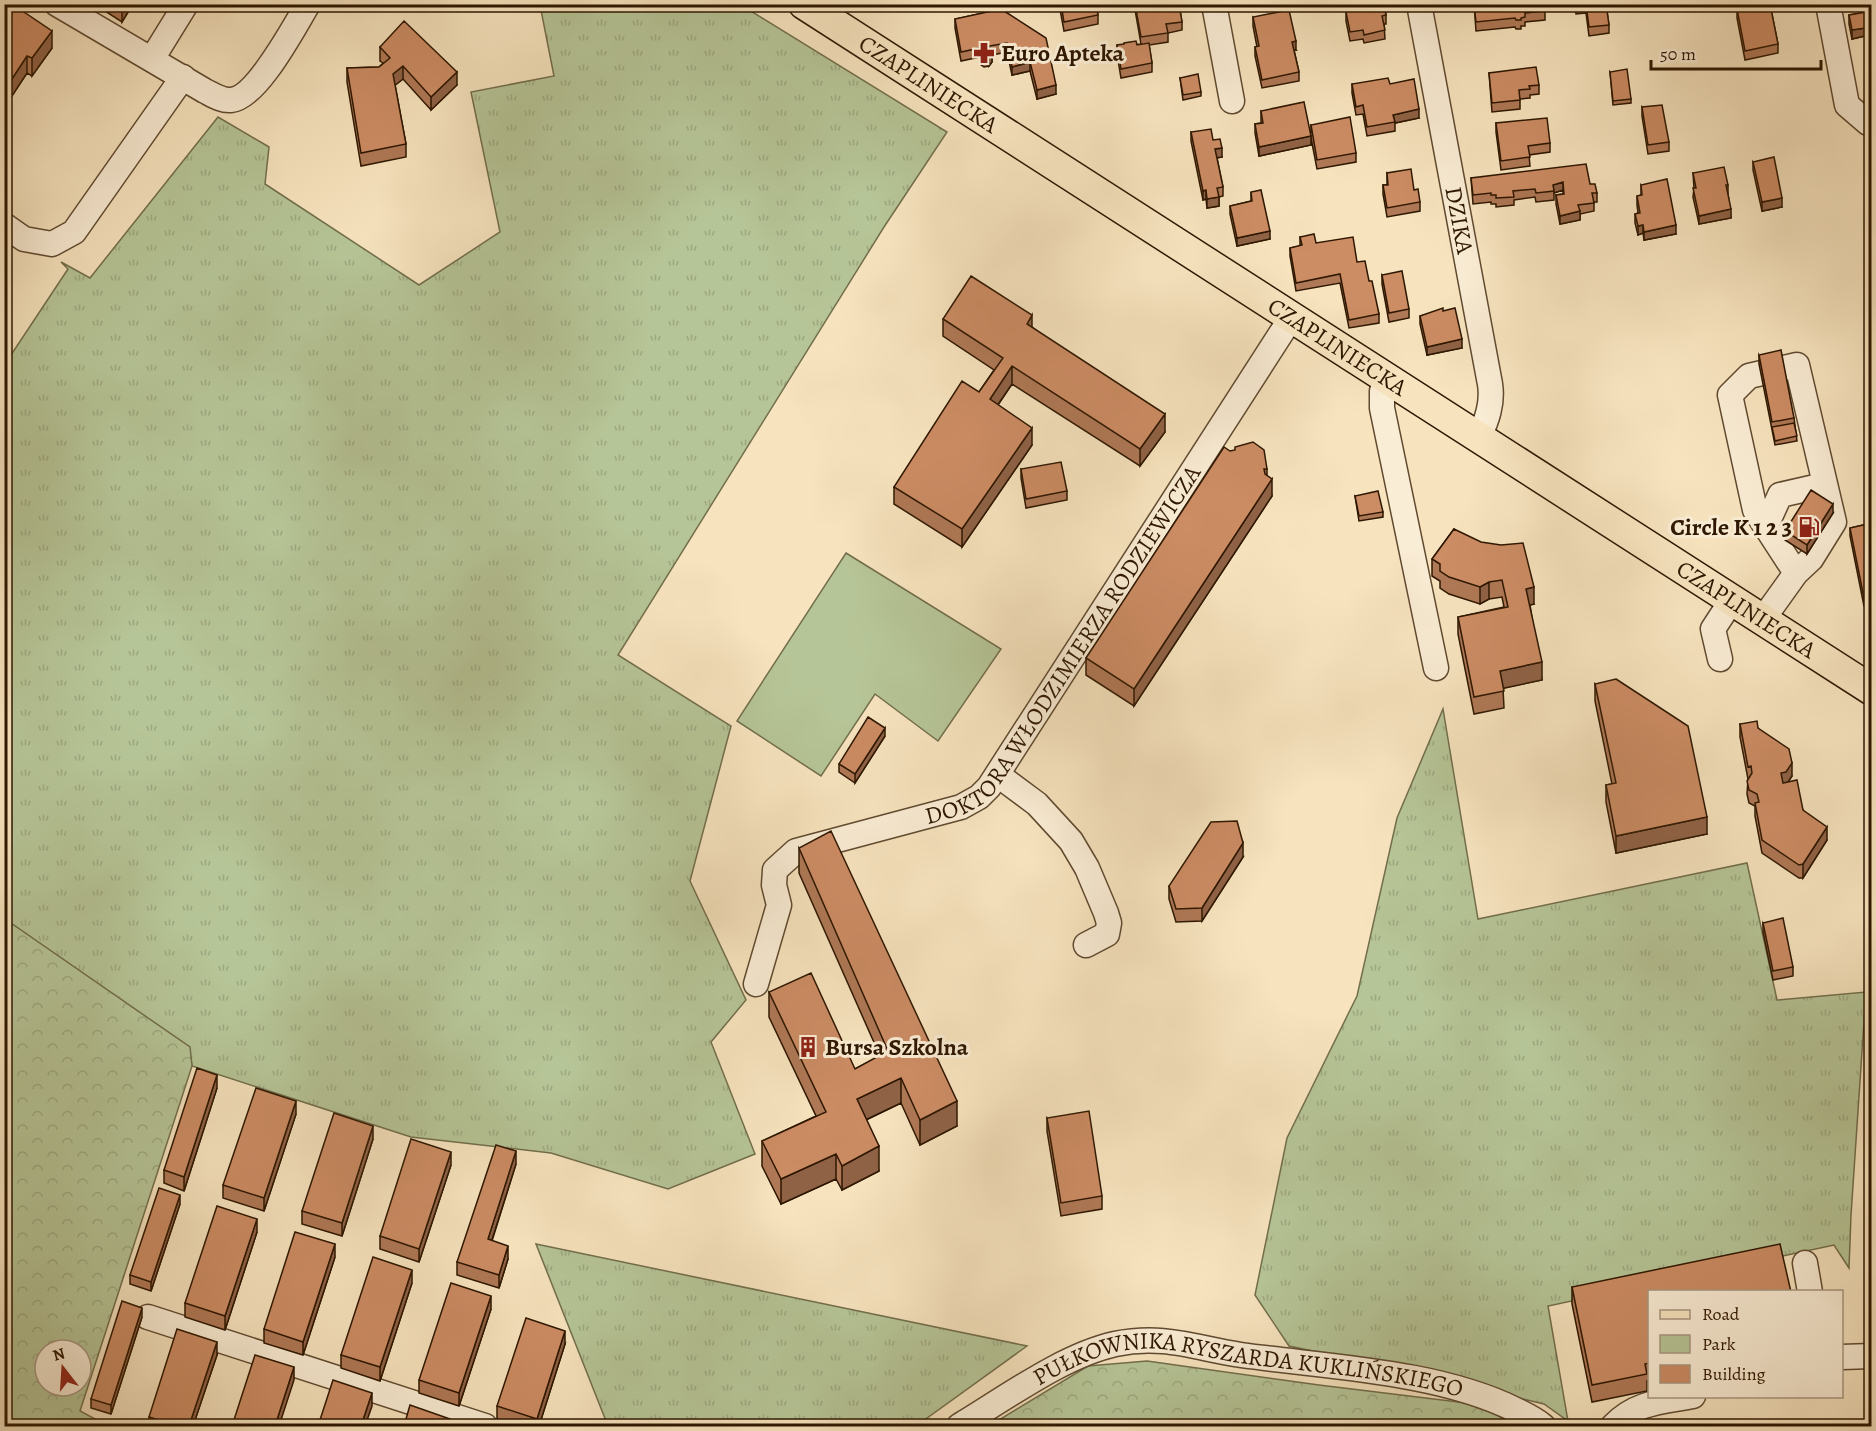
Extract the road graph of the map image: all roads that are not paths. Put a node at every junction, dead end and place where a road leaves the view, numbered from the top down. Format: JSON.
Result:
{"nodes":[{"id":1,"x":57,"y":4,"type":"edge"},
{"id":2,"x":186,"y":4,"type":"edge"},
{"id":3,"x":308,"y":4,"type":"edge"},
{"id":4,"x":804,"y":4,"type":"edge"},
{"id":5,"x":1214,"y":4,"type":"edge"},
{"id":6,"x":1419,"y":4,"type":"edge"},
{"id":7,"x":1828,"y":4,"type":"edge"},
{"id":8,"x":152,"y":59,"type":"junction"},
{"id":9,"x":183,"y":77,"type":"junction"},
{"id":10,"x":1232,"y":101,"type":"dead end"},
{"id":11,"x":1872,"y":124,"type":"edge"},
{"id":12,"x":4,"y":225,"type":"edge"},
{"id":13,"x":1291,"y":318,"type":"junction"},
{"id":14,"x":1388,"y":379,"type":"junction"},
{"id":15,"x":1479,"y":437,"type":"junction"},
{"id":16,"x":1824,"y":485,"type":"junction"},
{"id":17,"x":1766,"y":526,"type":"junction"},
{"id":18,"x":1796,"y":573,"type":"junction"},
{"id":19,"x":1732,"y":600,"type":"junction"},
{"id":20,"x":1763,"y":619,"type":"junction"},
{"id":21,"x":1720,"y":659,"type":"dead end"},
{"id":22,"x":1436,"y":668,"type":"dead end"},
{"id":23,"x":1872,"y":690,"type":"edge"},
{"id":24,"x":998,"y":776,"type":"junction"},
{"id":25,"x":1086,"y":945,"type":"dead end"},
{"id":26,"x":756,"y":984,"type":"dead end"},
{"id":27,"x":1805,"y":1263,"type":"dead end"},
{"id":28,"x":1810,"y":1290,"type":"edge"},
{"id":29,"x":148,"y":1317,"type":"dead end"},
{"id":30,"x":1872,"y":1356,"type":"edge"},
{"id":31,"x":1843,"y":1357,"type":"edge"},
{"id":32,"x":1683,"y":1398,"type":"edge"},
{"id":33,"x":485,"y":1426,"type":"edge"},
{"id":34,"x":959,"y":1426,"type":"edge"},
{"id":35,"x":1543,"y":1426,"type":"edge"},
{"id":36,"x":1613,"y":1426,"type":"edge"}],
"edges":[{"from":1,"to":8,"type":"street"},
{"from":2,"to":8,"type":"street"},
{"from":3,"to":9,"type":"street"},
{"from":4,"to":13,"type":"main road","name":"CZAPLINIECKA"},
{"from":5,"to":10,"type":"street"},
{"from":6,"to":15,"type":"street","name":"DZIKA"},
{"from":7,"to":11,"type":"street"},
{"from":8,"to":9,"type":"street"},
{"from":9,"to":12,"type":"street"},
{"from":13,"to":14,"type":"main road","name":"CZAPLINIECKA"},
{"from":13,"to":24,"type":"street","name":"DOKTORA WŁODZIMIERZA RODZIEWICZA"},
{"from":14,"to":15,"type":"main road","name":"CZAPLINIECKA"},
{"from":14,"to":22,"type":"street"},
{"from":15,"to":19,"type":"main road","name":"CZAPLINIECKA"},
{"from":16,"to":17,"type":"street"},
{"from":16,"to":17,"type":"street"},
{"from":16,"to":18,"type":"street"},
{"from":17,"to":18,"type":"street"},
{"from":18,"to":20,"type":"street"},
{"from":19,"to":20,"type":"main road","name":"CZAPLINIECKA"},
{"from":19,"to":21,"type":"street"},
{"from":20,"to":23,"type":"main road","name":"CZAPLINIECKA"},
{"from":24,"to":25,"type":"street"},
{"from":24,"to":26,"type":"street","name":"DOKTORA WŁODZIMIERZA RODZIEWICZA"},
{"from":27,"to":28,"type":"street"},
{"from":29,"to":33,"type":"street"},
{"from":30,"to":31,"type":"street"},
{"from":32,"to":36,"type":"street"},
{"from":34,"to":35,"type":"street","name":"PUŁKOWNIKA RYSZARDA KUKLIŃSKIEGO"}]}
